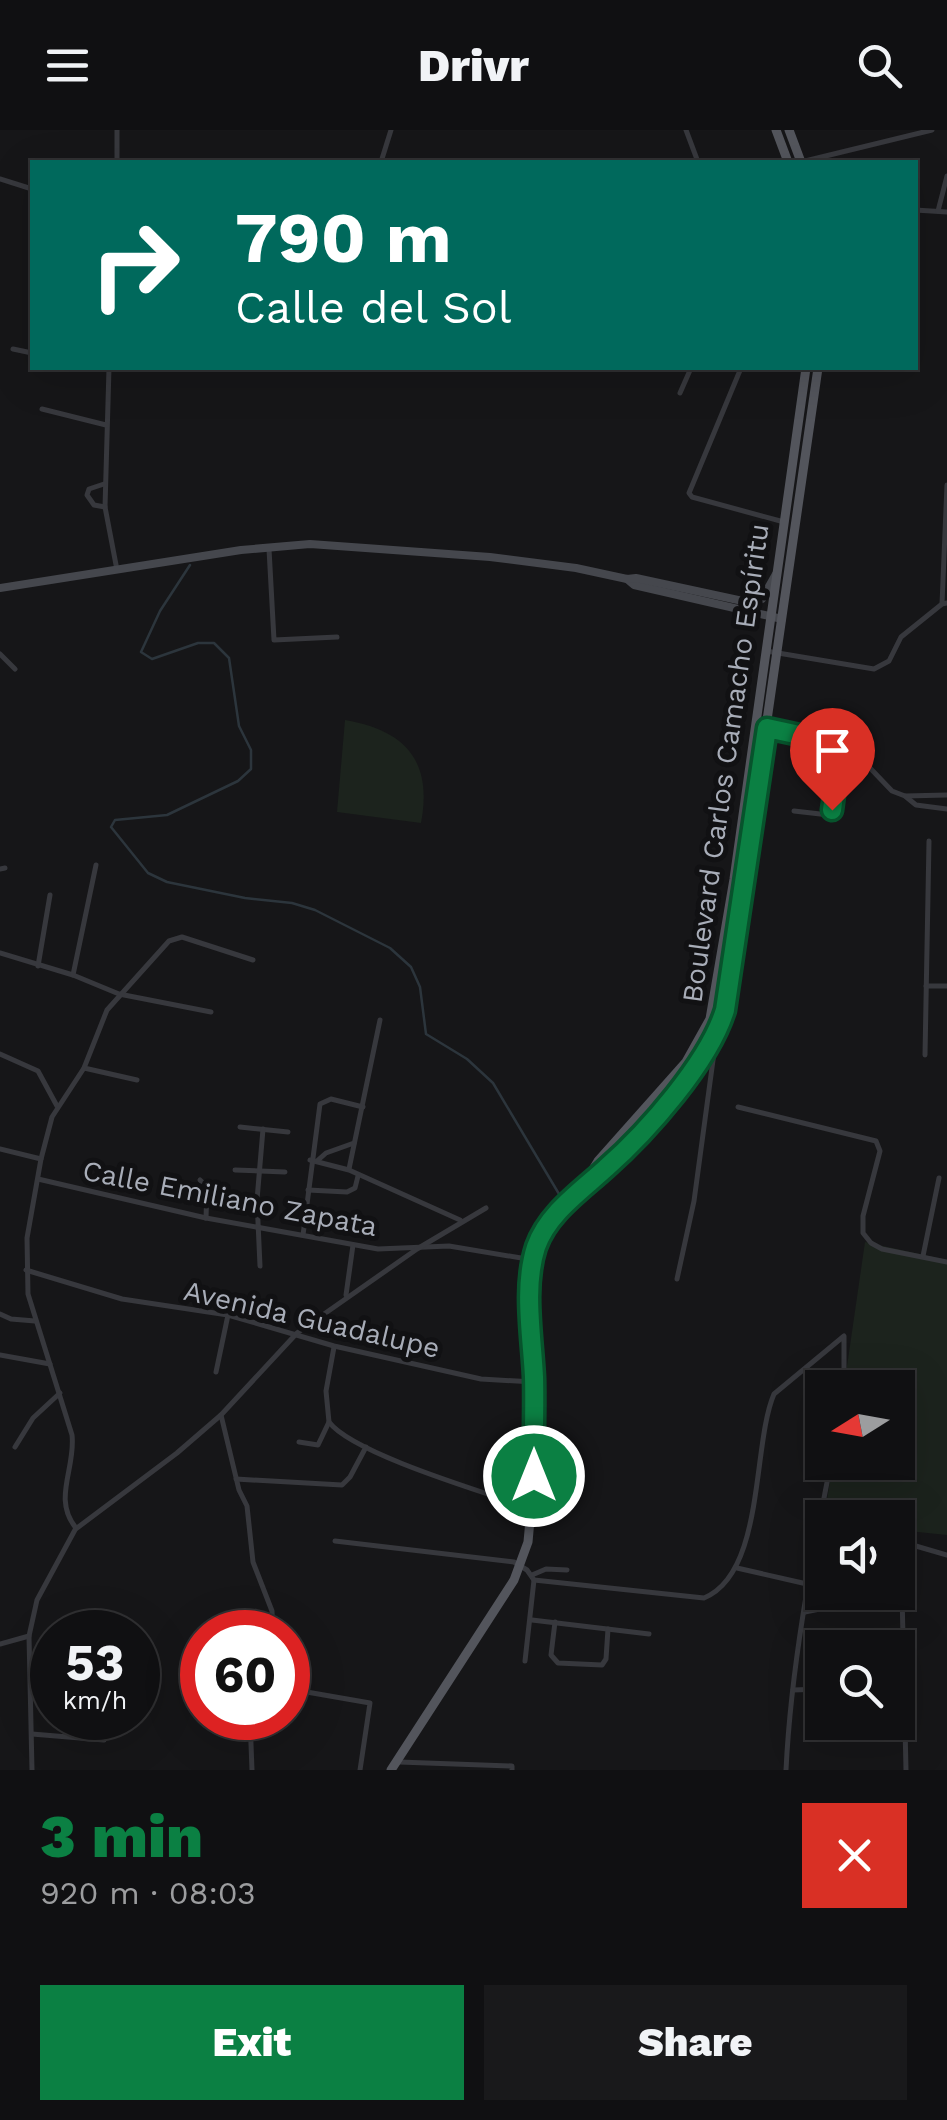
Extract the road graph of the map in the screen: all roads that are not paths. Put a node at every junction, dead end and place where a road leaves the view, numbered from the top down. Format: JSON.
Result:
{"nodes":[{"id":1,"x":117,"y":130,"type":"edge"},
{"id":2,"x":391,"y":130,"type":"edge"},
{"id":3,"x":686,"y":130,"type":"edge"},
{"id":4,"x":776,"y":130,"type":"edge"},
{"id":5,"x":789,"y":130,"type":"edge"},
{"id":6,"x":932,"y":130,"type":"edge"},
{"id":7,"x":117,"y":160,"type":"edge"},
{"id":8,"x":381,"y":160,"type":"edge"},
{"id":9,"x":697,"y":160,"type":"edge"},
{"id":10,"x":787,"y":160,"type":"edge"},
{"id":11,"x":800,"y":160,"type":"edge"},
{"id":12,"x":809,"y":160,"type":"edge"},
{"id":13,"x":947,"y":176,"type":"edge"},
{"id":14,"x":0,"y":180,"type":"edge"},
{"id":15,"x":30,"y":188,"type":"edge"},
{"id":16,"x":918,"y":210,"type":"edge"},
{"id":17,"x":938,"y":212,"type":"junction"},
{"id":18,"x":947,"y":212,"type":"edge"},
{"id":19,"x":13,"y":349,"type":"dead end"},
{"id":20,"x":30,"y":353,"type":"edge"},
{"id":21,"x":107,"y":370,"type":"edge"},
{"id":22,"x":691,"y":370,"type":"edge"},
{"id":23,"x":740,"y":370,"type":"edge"},
{"id":24,"x":806,"y":370,"type":"edge"},
{"id":25,"x":818,"y":370,"type":"edge"},
{"id":26,"x":680,"y":393,"type":"dead end"},
{"id":27,"x":42,"y":409,"type":"dead end"},
{"id":28,"x":106,"y":425,"type":"junction"},
{"id":29,"x":104,"y":484,"type":"junction"},
{"id":30,"x":947,"y":485,"type":"edge"},
{"id":31,"x":104,"y":506,"type":"junction"},
{"id":32,"x":945,"y":516,"type":"edge"},
{"id":33,"x":784,"y":522,"type":"junction"},
{"id":34,"x":796,"y":523,"type":"junction"},
{"id":35,"x":269,"y":546,"type":"junction"},
{"id":36,"x":117,"y":570,"type":"junction"},
{"id":37,"x":776,"y":573,"type":"junction"},
{"id":38,"x":627,"y":579,"type":"junction"},
{"id":39,"x":0,"y":588,"type":"edge"},
{"id":40,"x":757,"y":602,"type":"junction"},
{"id":41,"x":944,"y":604,"type":"edge"},
{"id":42,"x":755,"y":614,"type":"junction"},
{"id":43,"x":770,"y":618,"type":"junction"},
{"id":44,"x":782,"y":619,"type":"junction"},
{"id":45,"x":337,"y":637,"type":"dead end"},
{"id":46,"x":772,"y":652,"type":"junction"},
{"id":47,"x":0,"y":654,"type":"edge"},
{"id":48,"x":15,"y":669,"type":"dead end"},
{"id":49,"x":767,"y":728,"type":"junction"},
{"id":50,"x":841,"y":744,"type":"junction"},
{"id":51,"x":905,"y":796,"type":"junction"},
{"id":52,"x":947,"y":796,"type":"edge"},
{"id":53,"x":947,"y":809,"type":"edge"},
{"id":54,"x":794,"y":811,"type":"dead end"},
{"id":55,"x":929,"y":841,"type":"dead end"},
{"id":56,"x":96,"y":865,"type":"dead end"},
{"id":57,"x":50,"y":895,"type":"dead end"},
{"id":58,"x":0,"y":953,"type":"edge"},
{"id":59,"x":254,"y":960,"type":"dead end"},
{"id":60,"x":38,"y":966,"type":"junction"},
{"id":61,"x":74,"y":975,"type":"junction"},
{"id":62,"x":926,"y":986,"type":"junction"},
{"id":63,"x":947,"y":986,"type":"edge"},
{"id":64,"x":119,"y":994,"type":"junction"},
{"id":65,"x":211,"y":1012,"type":"dead end"},
{"id":66,"x":380,"y":1020,"type":"dead end"},
{"id":67,"x":716,"y":1036,"type":"junction"},
{"id":68,"x":0,"y":1054,"type":"edge"},
{"id":69,"x":925,"y":1056,"type":"dead end"},
{"id":70,"x":84,"y":1068,"type":"junction"},
{"id":71,"x":137,"y":1080,"type":"dead end"},
{"id":72,"x":363,"y":1106,"type":"junction"},
{"id":73,"x":738,"y":1106,"type":"dead end"},
{"id":74,"x":57,"y":1107,"type":"junction"},
{"id":75,"x":240,"y":1127,"type":"dead end"},
{"id":76,"x":263,"y":1129,"type":"junction"},
{"id":77,"x":288,"y":1132,"type":"dead end"},
{"id":78,"x":354,"y":1143,"type":"junction"},
{"id":79,"x":0,"y":1149,"type":"edge"},
{"id":80,"x":42,"y":1160,"type":"junction"},
{"id":81,"x":313,"y":1161,"type":"junction"},
{"id":82,"x":236,"y":1170,"type":"dead end"},
{"id":83,"x":349,"y":1170,"type":"junction"},
{"id":84,"x":259,"y":1171,"type":"junction"},
{"id":85,"x":285,"y":1172,"type":"dead end"},
{"id":86,"x":358,"y":1176,"type":"junction"},
{"id":87,"x":938,"y":1178,"type":"dead end"},
{"id":88,"x":38,"y":1179,"type":"junction"},
{"id":89,"x":200,"y":1180,"type":"dead end"},
{"id":90,"x":584,"y":1184,"type":"junction"},
{"id":91,"x":308,"y":1190,"type":"junction"},
{"id":92,"x":486,"y":1208,"type":"dead end"},
{"id":93,"x":206,"y":1218,"type":"junction"},
{"id":94,"x":461,"y":1220,"type":"junction"},
{"id":95,"x":258,"y":1227,"type":"junction"},
{"id":96,"x":302,"y":1235,"type":"junction"},
{"id":97,"x":353,"y":1245,"type":"junction"},
{"id":98,"x":416,"y":1248,"type":"junction"},
{"id":99,"x":923,"y":1256,"type":"junction"},
{"id":100,"x":534,"y":1260,"type":"junction"},
{"id":101,"x":947,"y":1262,"type":"edge"},
{"id":102,"x":260,"y":1266,"type":"dead end"},
{"id":103,"x":26,"y":1270,"type":"junction"},
{"id":104,"x":677,"y":1279,"type":"dead end"},
{"id":105,"x":346,"y":1295,"type":"junction"},
{"id":106,"x":0,"y":1314,"type":"edge"},
{"id":107,"x":228,"y":1315,"type":"junction"},
{"id":108,"x":35,"y":1321,"type":"junction"},
{"id":109,"x":296,"y":1333,"type":"junction"},
{"id":110,"x":334,"y":1346,"type":"junction"},
{"id":111,"x":0,"y":1355,"type":"edge"},
{"id":112,"x":50,"y":1364,"type":"junction"},
{"id":113,"x":845,"y":1370,"type":"edge"},
{"id":114,"x":216,"y":1372,"type":"dead end"},
{"id":115,"x":534,"y":1382,"type":"junction"},
{"id":116,"x":60,"y":1393,"type":"junction"},
{"id":117,"x":221,"y":1416,"type":"junction"},
{"id":118,"x":329,"y":1422,"type":"junction"},
{"id":119,"x":299,"y":1442,"type":"dead end"},
{"id":120,"x":15,"y":1447,"type":"dead end"},
{"id":121,"x":366,"y":1447,"type":"junction"},
{"id":122,"x":236,"y":1479,"type":"junction"},
{"id":123,"x":533,"y":1509,"type":"junction"},
{"id":124,"x":76,"y":1528,"type":"junction"},
{"id":125,"x":335,"y":1540,"type":"dead end"},
{"id":126,"x":915,"y":1546,"type":"edge"},
{"id":127,"x":947,"y":1555,"type":"edge"},
{"id":128,"x":521,"y":1565,"type":"junction"},
{"id":129,"x":737,"y":1568,"type":"junction"},
{"id":130,"x":567,"y":1570,"type":"dead end"},
{"id":131,"x":532,"y":1578,"type":"junction"},
{"id":132,"x":805,"y":1584,"type":"edge"},
{"id":133,"x":272,"y":1610,"type":"edge"},
{"id":134,"x":815,"y":1610,"type":"edge"},
{"id":135,"x":901,"y":1610,"type":"edge"},
{"id":136,"x":805,"y":1612,"type":"joint"},
{"id":137,"x":532,"y":1620,"type":"junction"},
{"id":138,"x":555,"y":1622,"type":"junction"},
{"id":139,"x":608,"y":1629,"type":"junction"},
{"id":140,"x":649,"y":1634,"type":"dead end"},
{"id":141,"x":29,"y":1636,"type":"junction"},
{"id":142,"x":0,"y":1644,"type":"edge"},
{"id":143,"x":525,"y":1661,"type":"dead end"},
{"id":144,"x":30,"y":1669,"type":"edge"},
{"id":145,"x":792,"y":1690,"type":"junction"},
{"id":146,"x":805,"y":1690,"type":"edge"},
{"id":147,"x":310,"y":1692,"type":"edge"},
{"id":148,"x":32,"y":1740,"type":"edge"},
{"id":149,"x":251,"y":1740,"type":"edge"},
{"id":150,"x":394,"y":1766,"type":"edge"},
{"id":151,"x":512,"y":1768,"type":"edge"},
{"id":152,"x":32,"y":1770,"type":"edge"},
{"id":153,"x":252,"y":1770,"type":"edge"},
{"id":154,"x":360,"y":1770,"type":"edge"},
{"id":155,"x":786,"y":1770,"type":"edge"},
{"id":156,"x":906,"y":1770,"type":"edge"}],
"edges":[{"from":1,"to":7,"type":"street"},
{"from":2,"to":8,"type":"street"},
{"from":3,"to":9,"type":"street"},
{"from":4,"to":10,"type":"main road"},
{"from":5,"to":11,"type":"main road"},
{"from":6,"to":12,"type":"street"},
{"from":13,"to":17,"type":"street"},
{"from":14,"to":15,"type":"street"},
{"from":16,"to":17,"type":"street"},
{"from":17,"to":18,"type":"street"},
{"from":19,"to":20,"type":"street"},
{"from":21,"to":28,"type":"street"},
{"from":22,"to":26,"type":"street"},
{"from":23,"to":33,"type":"street"},
{"from":24,"to":33,"type":"main road","name":"Boulevard Carlos Camacho Espíritu"},
{"from":25,"to":34,"type":"main road","name":"Boulevard Carlos Camacho Espíritu"},
{"from":27,"to":28,"type":"street"},
{"from":28,"to":29,"type":"street"},
{"from":29,"to":31,"type":"street"},
{"from":29,"to":31,"type":"street"},
{"from":30,"to":32,"type":"street"},
{"from":31,"to":36,"type":"street"},
{"from":32,"to":41,"type":"street"},
{"from":33,"to":34,"type":"street"},
{"from":33,"to":37,"type":"main road","name":"Boulevard Carlos Camacho Espíritu"},
{"from":34,"to":44,"type":"main road","name":"Boulevard Carlos Camacho Espíritu"},
{"from":35,"to":36,"type":"main road"},
{"from":35,"to":38,"type":"main road"},
{"from":35,"to":45,"type":"street"},
{"from":36,"to":39,"type":"main road"},
{"from":37,"to":40,"type":"main road"},
{"from":37,"to":43,"type":"main road","name":"Boulevard Carlos Camacho Espíritu"},
{"from":38,"to":40,"type":"main road"},
{"from":38,"to":42,"type":"main road"},
{"from":40,"to":42,"type":"main road"},
{"from":41,"to":46,"type":"street"},
{"from":42,"to":43,"type":"main road"},
{"from":43,"to":44,"type":"main road"},
{"from":43,"to":46,"type":"main road","name":"Boulevard Carlos Camacho Espíritu"},
{"from":44,"to":46,"type":"main road","name":"Boulevard Carlos Camacho Espíritu"},
{"from":46,"to":49,"type":"main road","name":"Boulevard Carlos Camacho Espíritu"},
{"from":46,"to":90,"type":"main road","name":"Boulevard Carlos Camacho Espíritu"},
{"from":47,"to":48,"type":"street"},
{"from":49,"to":50,"type":"street"},
{"from":49,"to":67,"type":"main road","name":"Boulevard Carlos Camacho Espíritu"},
{"from":50,"to":51,"type":"street"},
{"from":50,"to":54,"type":"street"},
{"from":51,"to":52,"type":"street"},
{"from":51,"to":53,"type":"street"},
{"from":55,"to":62,"type":"street"},
{"from":56,"to":61,"type":"street"},
{"from":57,"to":60,"type":"street"},
{"from":58,"to":60,"type":"street"},
{"from":59,"to":64,"type":"street"},
{"from":60,"to":61,"type":"street"},
{"from":61,"to":64,"type":"street"},
{"from":62,"to":63,"type":"street"},
{"from":62,"to":69,"type":"street"},
{"from":64,"to":65,"type":"street"},
{"from":64,"to":70,"type":"street"},
{"from":66,"to":72,"type":"street"},
{"from":67,"to":90,"type":"main road","name":"Boulevard Carlos Camacho Espíritu"},
{"from":67,"to":104,"type":"street"},
{"from":68,"to":74,"type":"street"},
{"from":70,"to":71,"type":"street"},
{"from":70,"to":74,"type":"street"},
{"from":72,"to":78,"type":"street"},
{"from":72,"to":81,"type":"street"},
{"from":73,"to":99,"type":"street"},
{"from":74,"to":80,"type":"street"},
{"from":75,"to":76,"type":"street"},
{"from":76,"to":77,"type":"street"},
{"from":76,"to":84,"type":"street"},
{"from":78,"to":81,"type":"street"},
{"from":78,"to":83,"type":"street"},
{"from":79,"to":80,"type":"street"},
{"from":80,"to":88,"type":"street"},
{"from":81,"to":83,"type":"street"},
{"from":81,"to":91,"type":"street"},
{"from":82,"to":84,"type":"street"},
{"from":83,"to":86,"type":"street"},
{"from":84,"to":85,"type":"street"},
{"from":84,"to":95,"type":"street"},
{"from":86,"to":91,"type":"street"},
{"from":86,"to":94,"type":"street"},
{"from":87,"to":99,"type":"street"},
{"from":88,"to":93,"type":"street","name":"Calle Emiliano Zapata"},
{"from":88,"to":103,"type":"street"},
{"from":89,"to":93,"type":"street"},
{"from":90,"to":100,"type":"main road","name":"Boulevard Carlos Camacho Espíritu"},
{"from":91,"to":96,"type":"street"},
{"from":92,"to":94,"type":"street"},
{"from":93,"to":95,"type":"street","name":"Calle Emiliano Zapata"},
{"from":94,"to":98,"type":"street"},
{"from":95,"to":96,"type":"street","name":"Calle Emiliano Zapata"},
{"from":95,"to":102,"type":"street"},
{"from":96,"to":97,"type":"street","name":"Calle Emiliano Zapata"},
{"from":97,"to":98,"type":"street","name":"Calle Emiliano Zapata"},
{"from":97,"to":105,"type":"street"},
{"from":98,"to":100,"type":"street","name":"Calle Emiliano Zapata"},
{"from":98,"to":105,"type":"street"},
{"from":99,"to":101,"type":"street"},
{"from":100,"to":115,"type":"main road","name":"Boulevard Carlos Camacho Espíritu"},
{"from":103,"to":107,"type":"street","name":"Avenida Guadalupe"},
{"from":103,"to":108,"type":"street"},
{"from":105,"to":109,"type":"street"},
{"from":106,"to":108,"type":"street"},
{"from":107,"to":109,"type":"street","name":"Avenida Guadalupe"},
{"from":107,"to":114,"type":"street"},
{"from":108,"to":112,"type":"street"},
{"from":109,"to":110,"type":"street","name":"Avenida Guadalupe"},
{"from":109,"to":117,"type":"street"},
{"from":110,"to":115,"type":"street","name":"Avenida Guadalupe"},
{"from":110,"to":118,"type":"street"},
{"from":111,"to":112,"type":"street"},
{"from":112,"to":116,"type":"street"},
{"from":113,"to":129,"type":"street"},
{"from":115,"to":123,"type":"main road","name":"Boulevard Carlos Camacho Espíritu"},
{"from":116,"to":120,"type":"street"},
{"from":116,"to":124,"type":"street"},
{"from":117,"to":122,"type":"street"},
{"from":117,"to":124,"type":"street"},
{"from":118,"to":119,"type":"street"},
{"from":118,"to":121,"type":"street"},
{"from":121,"to":122,"type":"street"},
{"from":121,"to":123,"type":"street"},
{"from":122,"to":133,"type":"street"},
{"from":123,"to":128,"type":"main road","name":"Boulevard Carlos Camacho Espíritu"},
{"from":124,"to":141,"type":"street"},
{"from":125,"to":128,"type":"street"},
{"from":126,"to":127,"type":"street"},
{"from":128,"to":131,"type":"street"},
{"from":128,"to":150,"type":"main road","name":"Boulevard Carlos Camacho Espíritu"},
{"from":129,"to":131,"type":"street"},
{"from":129,"to":132,"type":"street"},
{"from":130,"to":131,"type":"street"},
{"from":131,"to":137,"type":"street"},
{"from":134,"to":136,"type":"street"},
{"from":135,"to":156,"type":"street"},
{"from":136,"to":145,"type":"street"},
{"from":137,"to":138,"type":"street"},
{"from":137,"to":143,"type":"street"},
{"from":138,"to":139,"type":"street"},
{"from":138,"to":139,"type":"street"},
{"from":139,"to":140,"type":"street"},
{"from":141,"to":142,"type":"street"},
{"from":141,"to":144,"type":"street"},
{"from":145,"to":146,"type":"street"},
{"from":145,"to":155,"type":"street"},
{"from":147,"to":154,"type":"street"},
{"from":148,"to":152,"type":"street"},
{"from":149,"to":153,"type":"street"},
{"from":150,"to":151,"type":"street"}]}
